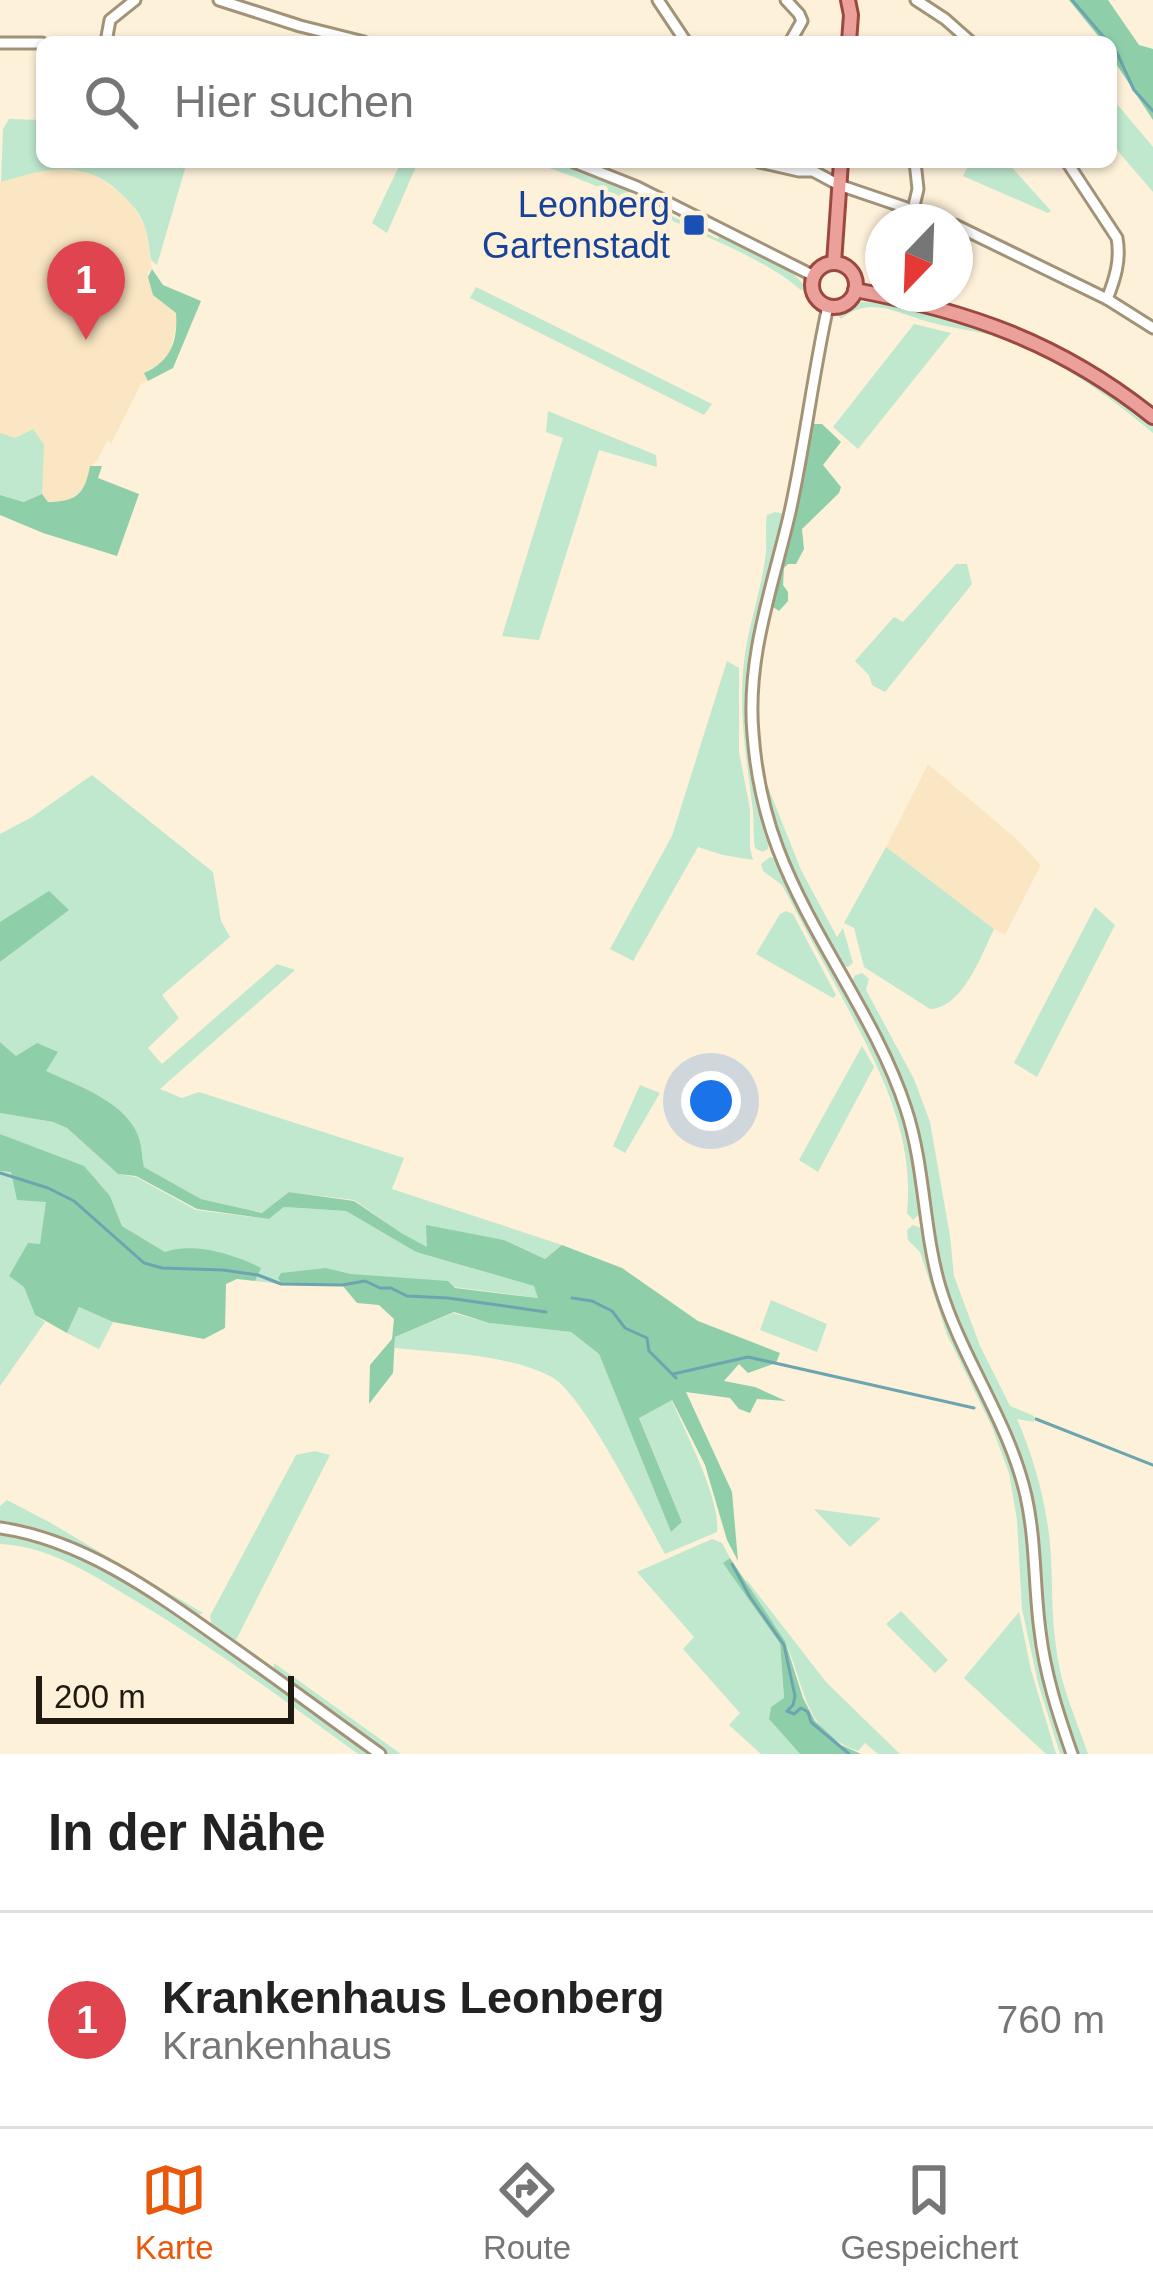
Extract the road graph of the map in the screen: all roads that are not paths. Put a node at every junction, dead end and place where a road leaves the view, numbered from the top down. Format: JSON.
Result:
{"nodes":[{"id":1,"x":135,"y":0,"type":"edge"},
{"id":2,"x":219,"y":0,"type":"edge"},
{"id":3,"x":658,"y":0,"type":"edge"},
{"id":4,"x":786,"y":0,"type":"edge"},
{"id":5,"x":848,"y":0,"type":"edge"},
{"id":6,"x":916,"y":0,"type":"edge"},
{"id":7,"x":107,"y":36,"type":"edge"},
{"id":8,"x":340,"y":36,"type":"edge"},
{"id":9,"x":682,"y":36,"type":"edge"},
{"id":10,"x":793,"y":36,"type":"edge"},
{"id":11,"x":849,"y":36,"type":"edge"},
{"id":12,"x":964,"y":36,"type":"edge"},
{"id":13,"x":0,"y":43,"type":"edge"},
{"id":14,"x":36,"y":43,"type":"edge"},
{"id":15,"x":589,"y":168,"type":"edge"},
{"id":16,"x":812,"y":168,"type":"edge"},
{"id":17,"x":840,"y":168,"type":"edge"},
{"id":18,"x":916,"y":168,"type":"edge"},
{"id":19,"x":1070,"y":168,"type":"edge"},
{"id":20,"x":839,"y":185,"type":"junction"},
{"id":21,"x":895,"y":204,"type":"edge"},
{"id":22,"x":914,"y":204,"type":"edge"},
{"id":23,"x":973,"y":235,"type":"edge"},
{"id":24,"x":834,"y":263,"type":"junction"},
{"id":25,"x":814,"y":276,"type":"junction"},
{"id":26,"x":855,"y":290,"type":"junction"},
{"id":27,"x":1107,"y":299,"type":"junction"},
{"id":28,"x":828,"y":307,"type":"junction"},
{"id":29,"x":1153,"y":328,"type":"edge"},
{"id":30,"x":1153,"y":416,"type":"edge"},
{"id":31,"x":0,"y":1528,"type":"edge"},
{"id":32,"x":380,"y":1754,"type":"edge"},
{"id":33,"x":1072,"y":1754,"type":"edge"}],
"edges":[{"from":1,"to":7,"type":"street"},
{"from":2,"to":8,"type":"street"},
{"from":3,"to":9,"type":"street"},
{"from":4,"to":10,"type":"street"},
{"from":5,"to":11,"type":"main road"},
{"from":6,"to":12,"type":"street"},
{"from":13,"to":14,"type":"street"},
{"from":15,"to":25,"type":"street"},
{"from":16,"to":20,"type":"street"},
{"from":17,"to":20,"type":"main road"},
{"from":18,"to":22,"type":"street"},
{"from":19,"to":27,"type":"street"},
{"from":20,"to":21,"type":"street"},
{"from":20,"to":24,"type":"main road"},
{"from":23,"to":27,"type":"street"},
{"from":24,"to":25,"type":"main road"},
{"from":24,"to":26,"type":"main road"},
{"from":25,"to":28,"type":"main road"},
{"from":26,"to":28,"type":"main road"},
{"from":26,"to":30,"type":"main road"},
{"from":27,"to":29,"type":"street"},
{"from":28,"to":33,"type":"street"},
{"from":31,"to":32,"type":"street"}]}
